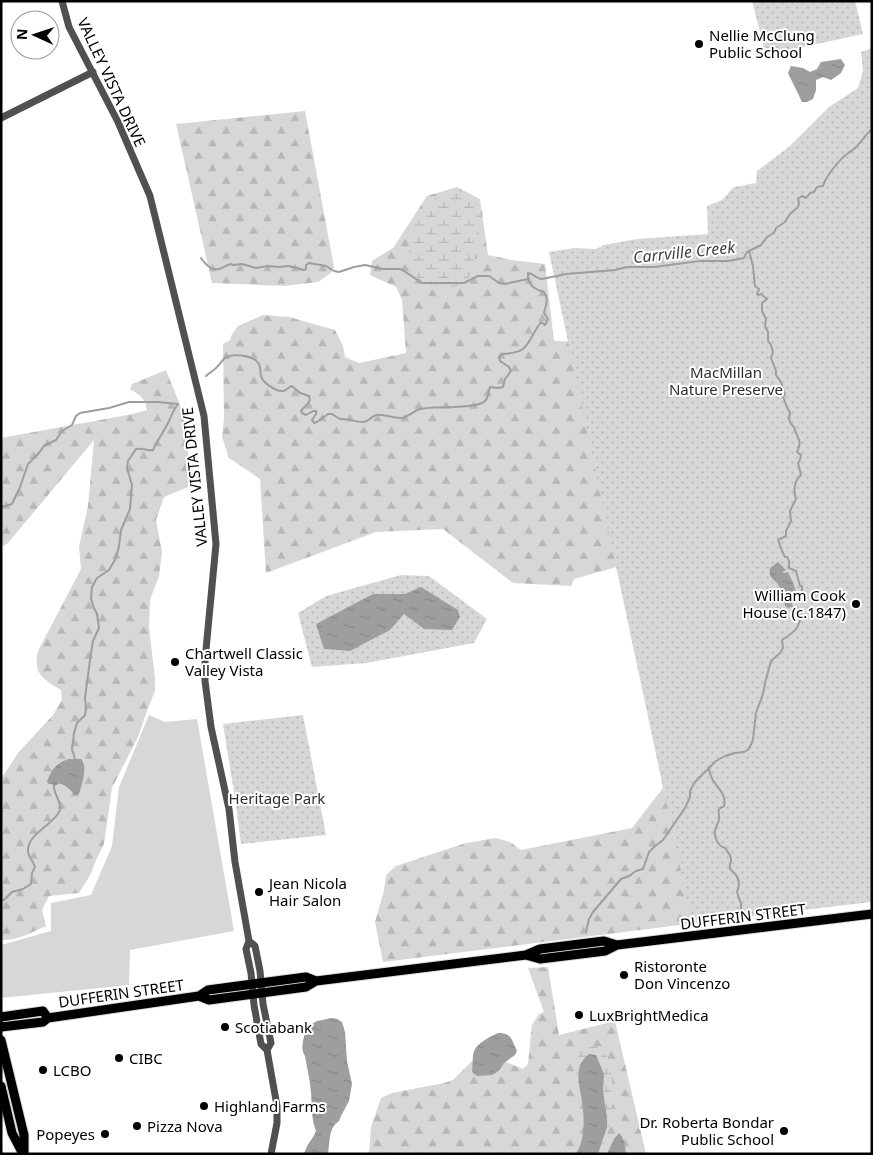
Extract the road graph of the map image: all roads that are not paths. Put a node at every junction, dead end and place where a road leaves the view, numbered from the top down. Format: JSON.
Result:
{"nodes":[{"id":1,"x":62,"y":1,"type":"edge"},
{"id":2,"x":93,"y":72,"type":"junction"},
{"id":3,"x":1,"y":118,"type":"edge"},
{"id":4,"x":872,"y":914,"type":"edge"},
{"id":5,"x":316,"y":981,"type":"junction"},
{"id":6,"x":256,"y":984,"type":"junction"},
{"id":7,"x":262,"y":993,"type":"junction"},
{"id":8,"x":252,"y":994,"type":"junction"},
{"id":9,"x":199,"y":996,"type":"junction"},
{"id":10,"x":1,"y":1017,"type":"edge"},
{"id":11,"x":48,"y":1018,"type":"junction"},
{"id":12,"x":1,"y":1027,"type":"edge"},
{"id":13,"x":1,"y":1040,"type":"edge"},
{"id":14,"x":267,"y":1050,"type":"junction"},
{"id":15,"x":1,"y":1086,"type":"edge"},
{"id":16,"x":24,"y":1154,"type":"edge"},
{"id":17,"x":271,"y":1154,"type":"edge"}],
"edges":[{"from":1,"to":2,"type":"street","name":"VALLEY VISTA DRIVE"},
{"from":2,"to":3,"type":"street"},
{"from":2,"to":6,"type":"street","name":"VALLEY VISTA DRIVE"},
{"from":4,"to":5,"type":"main road","name":"DUFFERIN STREET"},
{"from":5,"to":6,"type":"main road","name":"DUFFERIN STREET"},
{"from":5,"to":7,"type":"main road","name":"DUFFERIN STREET"},
{"from":6,"to":7,"type":"street"},
{"from":6,"to":8,"type":"street"},
{"from":6,"to":9,"type":"main road","name":"DUFFERIN STREET"},
{"from":7,"to":8,"type":"main road","name":"DUFFERIN STREET"},
{"from":7,"to":14,"type":"street"},
{"from":8,"to":9,"type":"main road","name":"DUFFERIN STREET"},
{"from":8,"to":14,"type":"street"},
{"from":9,"to":11,"type":"main road","name":"DUFFERIN STREET"},
{"from":10,"to":11,"type":"main road","name":"DUFFERIN STREET"},
{"from":11,"to":12,"type":"main road","name":"DUFFERIN STREET"},
{"from":13,"to":16,"type":"main road"},
{"from":14,"to":17,"type":"street"},
{"from":15,"to":16,"type":"main road"}]}
